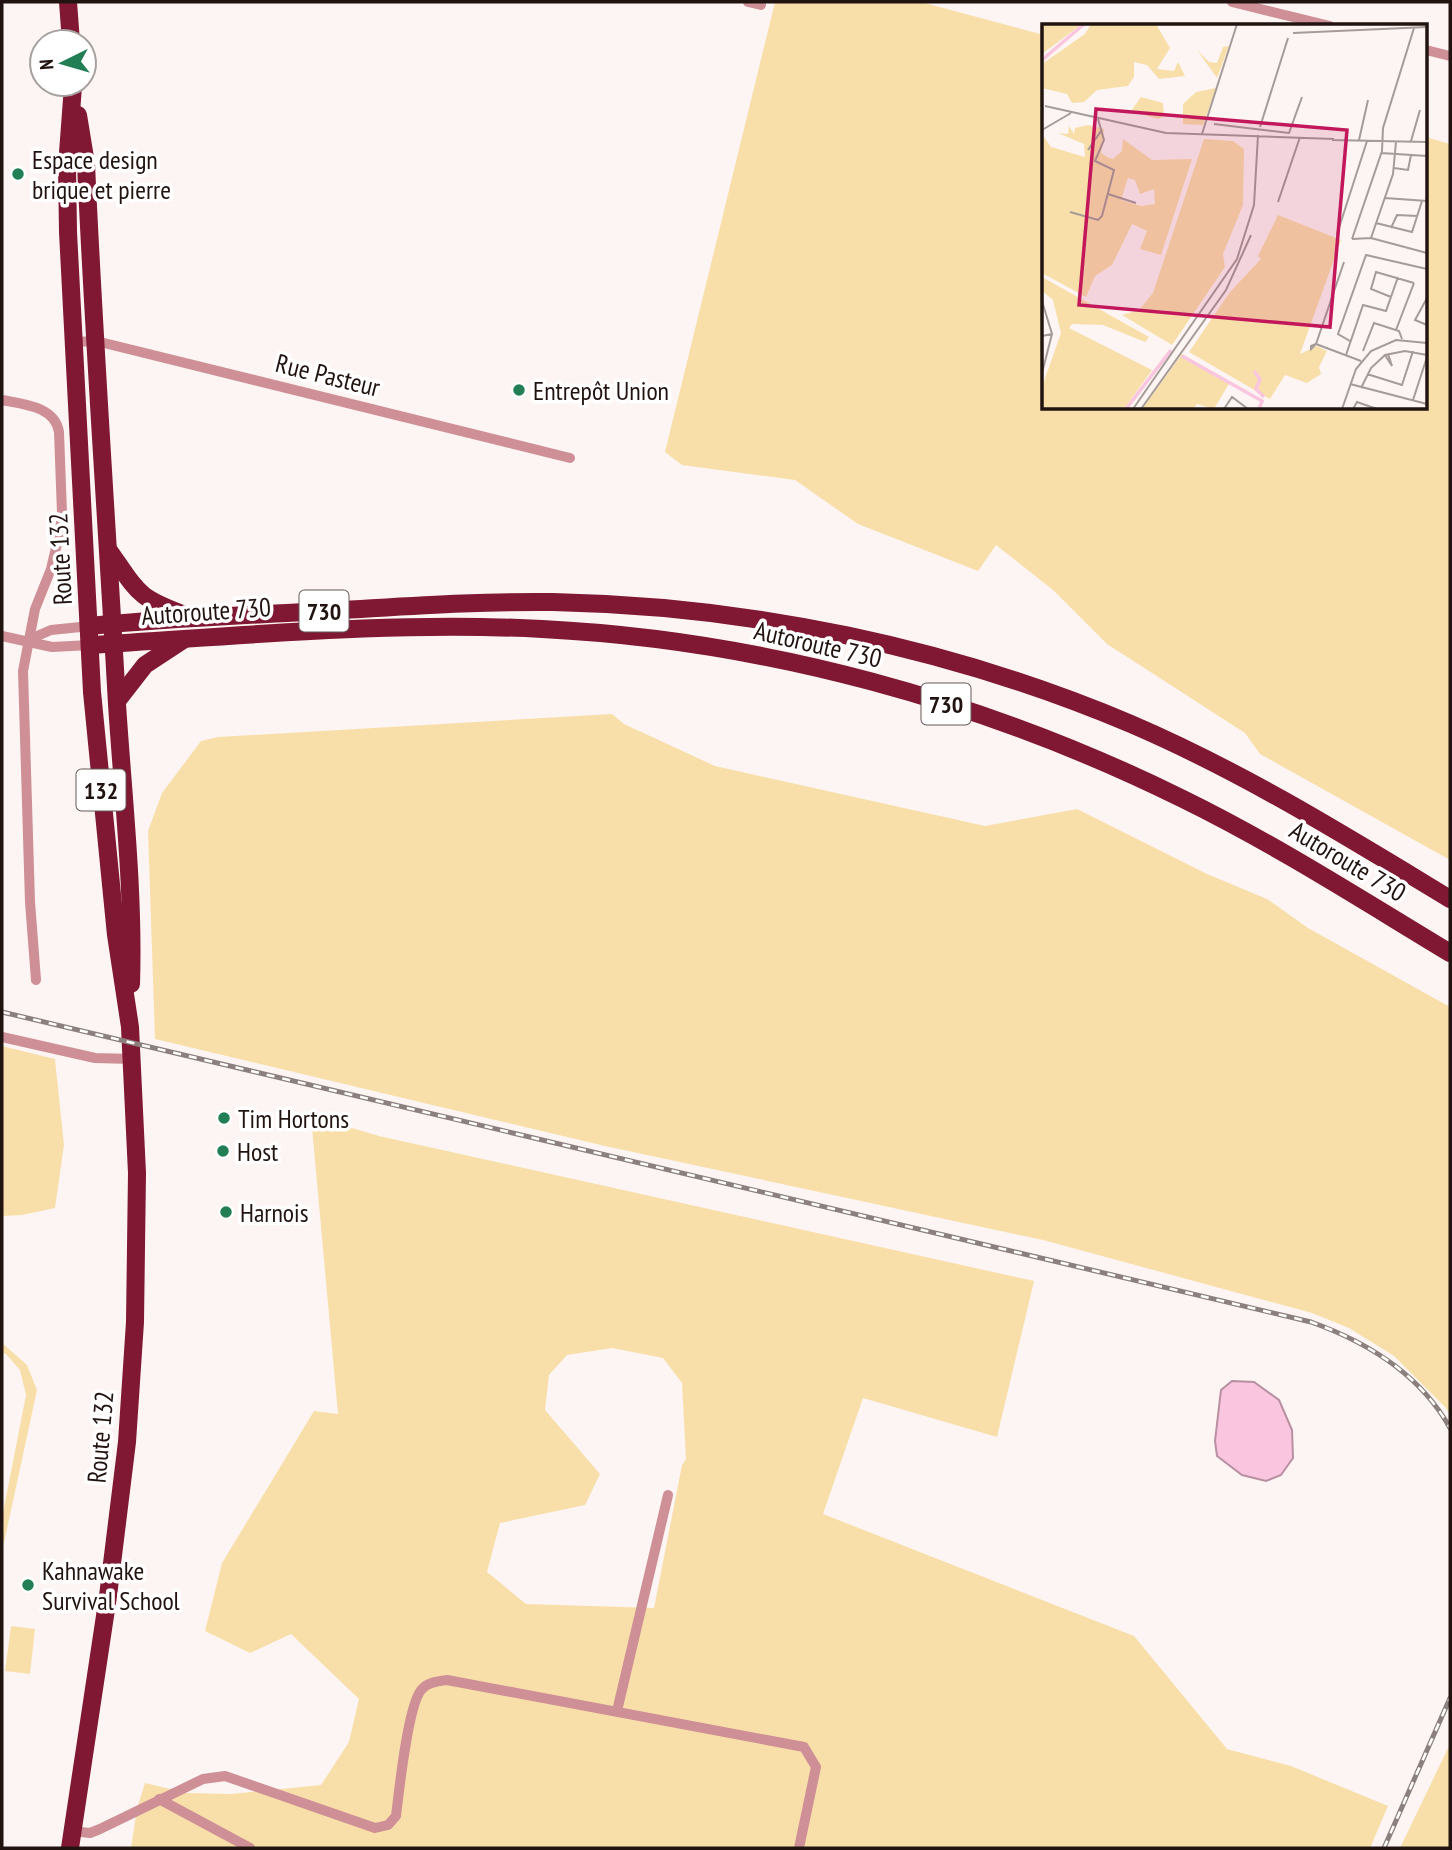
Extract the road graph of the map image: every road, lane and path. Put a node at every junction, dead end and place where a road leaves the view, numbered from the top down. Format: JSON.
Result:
{"nodes":[{"id":1,"x":68,"y":2,"type":"edge"},
{"id":2,"x":748,"y":2,"type":"edge"},
{"id":3,"x":1232,"y":2,"type":"edge"},
{"id":4,"x":761,"y":5,"type":"dead end"},
{"id":5,"x":1322,"y":24,"type":"edge"},
{"id":6,"x":70,"y":28,"type":"edge"},
{"id":7,"x":1428,"y":50,"type":"edge"},
{"id":8,"x":1450,"y":56,"type":"edge"},
{"id":9,"x":72,"y":98,"type":"edge"},
{"id":10,"x":75,"y":98,"type":"edge"},
{"id":11,"x":88,"y":201,"type":"junction"},
{"id":12,"x":67,"y":202,"type":"junction"},
{"id":13,"x":96,"y":341,"type":"junction"},
{"id":14,"x":74,"y":342,"type":"junction"},
{"id":15,"x":2,"y":400,"type":"edge"},
{"id":16,"x":570,"y":458,"type":"dead end"},
{"id":17,"x":109,"y":551,"type":"junction"},
{"id":18,"x":194,"y":618,"type":"junction"},
{"id":19,"x":114,"y":623,"type":"junction"},
{"id":20,"x":89,"y":626,"type":"junction"},
{"id":21,"x":2,"y":636,"type":"edge"},
{"id":22,"x":186,"y":638,"type":"junction"},
{"id":23,"x":28,"y":640,"type":"junction"},
{"id":24,"x":114,"y":643,"type":"junction"},
{"id":25,"x":90,"y":645,"type":"junction"},
{"id":26,"x":117,"y":701,"type":"junction"},
{"id":27,"x":1450,"y":899,"type":"edge"},
{"id":28,"x":1450,"y":953,"type":"edge"},
{"id":29,"x":36,"y":980,"type":"dead end"},
{"id":30,"x":130,"y":1027,"type":"junction"},
{"id":31,"x":2,"y":1037,"type":"edge"},
{"id":32,"x":132,"y":1059,"type":"junction"},
{"id":33,"x":667,"y":1495,"type":"dead end"},
{"id":34,"x":617,"y":1711,"type":"junction"},
{"id":35,"x":159,"y":1799,"type":"junction"},
{"id":36,"x":71,"y":1840,"type":"edge"},
{"id":37,"x":250,"y":1848,"type":"edge"},
{"id":38,"x":799,"y":1848,"type":"edge"}],
"edges":[{"from":1,"to":6,"type":"highway"},
{"from":2,"to":4,"type":"street"},
{"from":3,"to":5,"type":"street"},
{"from":7,"to":8,"type":"street"},
{"from":9,"to":12,"type":"highway","name":"Route 132","number":"132"},
{"from":10,"to":11,"type":"highway","name":"Route 132","number":"132"},
{"from":11,"to":12,"type":"highway"},
{"from":11,"to":13,"type":"highway","name":"Route 132","number":"132"},
{"from":12,"to":14,"type":"highway","name":"Route 132","number":"132"},
{"from":13,"to":14,"type":"street","name":"Rue Pasteur"},
{"from":13,"to":16,"type":"street","name":"Rue Pasteur"},
{"from":13,"to":17,"type":"highway","name":"Route 132","number":"132"},
{"from":14,"to":20,"type":"highway","name":"Route 132","number":"132"},
{"from":15,"to":23,"type":"street"},
{"from":17,"to":18,"type":"highway"},
{"from":17,"to":19,"type":"highway","name":"Route 132","number":"132"},
{"from":18,"to":19,"type":"highway","name":"Autoroute 730","number":"730"},
{"from":18,"to":27,"type":"highway","name":"Autoroute 730","number":"730"},
{"from":19,"to":20,"type":"highway","name":"Autoroute 730"},
{"from":19,"to":24,"type":"highway","name":"Route 132","number":"132"},
{"from":20,"to":23,"type":"street"},
{"from":20,"to":25,"type":"highway","name":"Route 132","number":"132"},
{"from":21,"to":23,"type":"street"},
{"from":22,"to":24,"type":"highway","name":"Autoroute 730","number":"730"},
{"from":22,"to":26,"type":"highway"},
{"from":22,"to":28,"type":"highway","name":"Autoroute 730","number":"730"},
{"from":23,"to":25,"type":"street"},
{"from":23,"to":29,"type":"street"},
{"from":24,"to":25,"type":"highway","name":"Autoroute 730"},
{"from":24,"to":26,"type":"highway","name":"Route 132","number":"132"},
{"from":25,"to":30,"type":"highway","name":"Route 132","number":"132"},
{"from":26,"to":30,"type":"highway","name":"Route 132","number":"132"},
{"from":30,"to":32,"type":"highway","name":"Route 132","number":"132"},
{"from":31,"to":32,"type":"street"},
{"from":32,"to":36,"type":"highway","name":"Route 132","number":"132"},
{"from":33,"to":34,"type":"street"},
{"from":34,"to":35,"type":"street"},
{"from":34,"to":38,"type":"street"},
{"from":35,"to":36,"type":"street"},
{"from":35,"to":37,"type":"street"}]}
